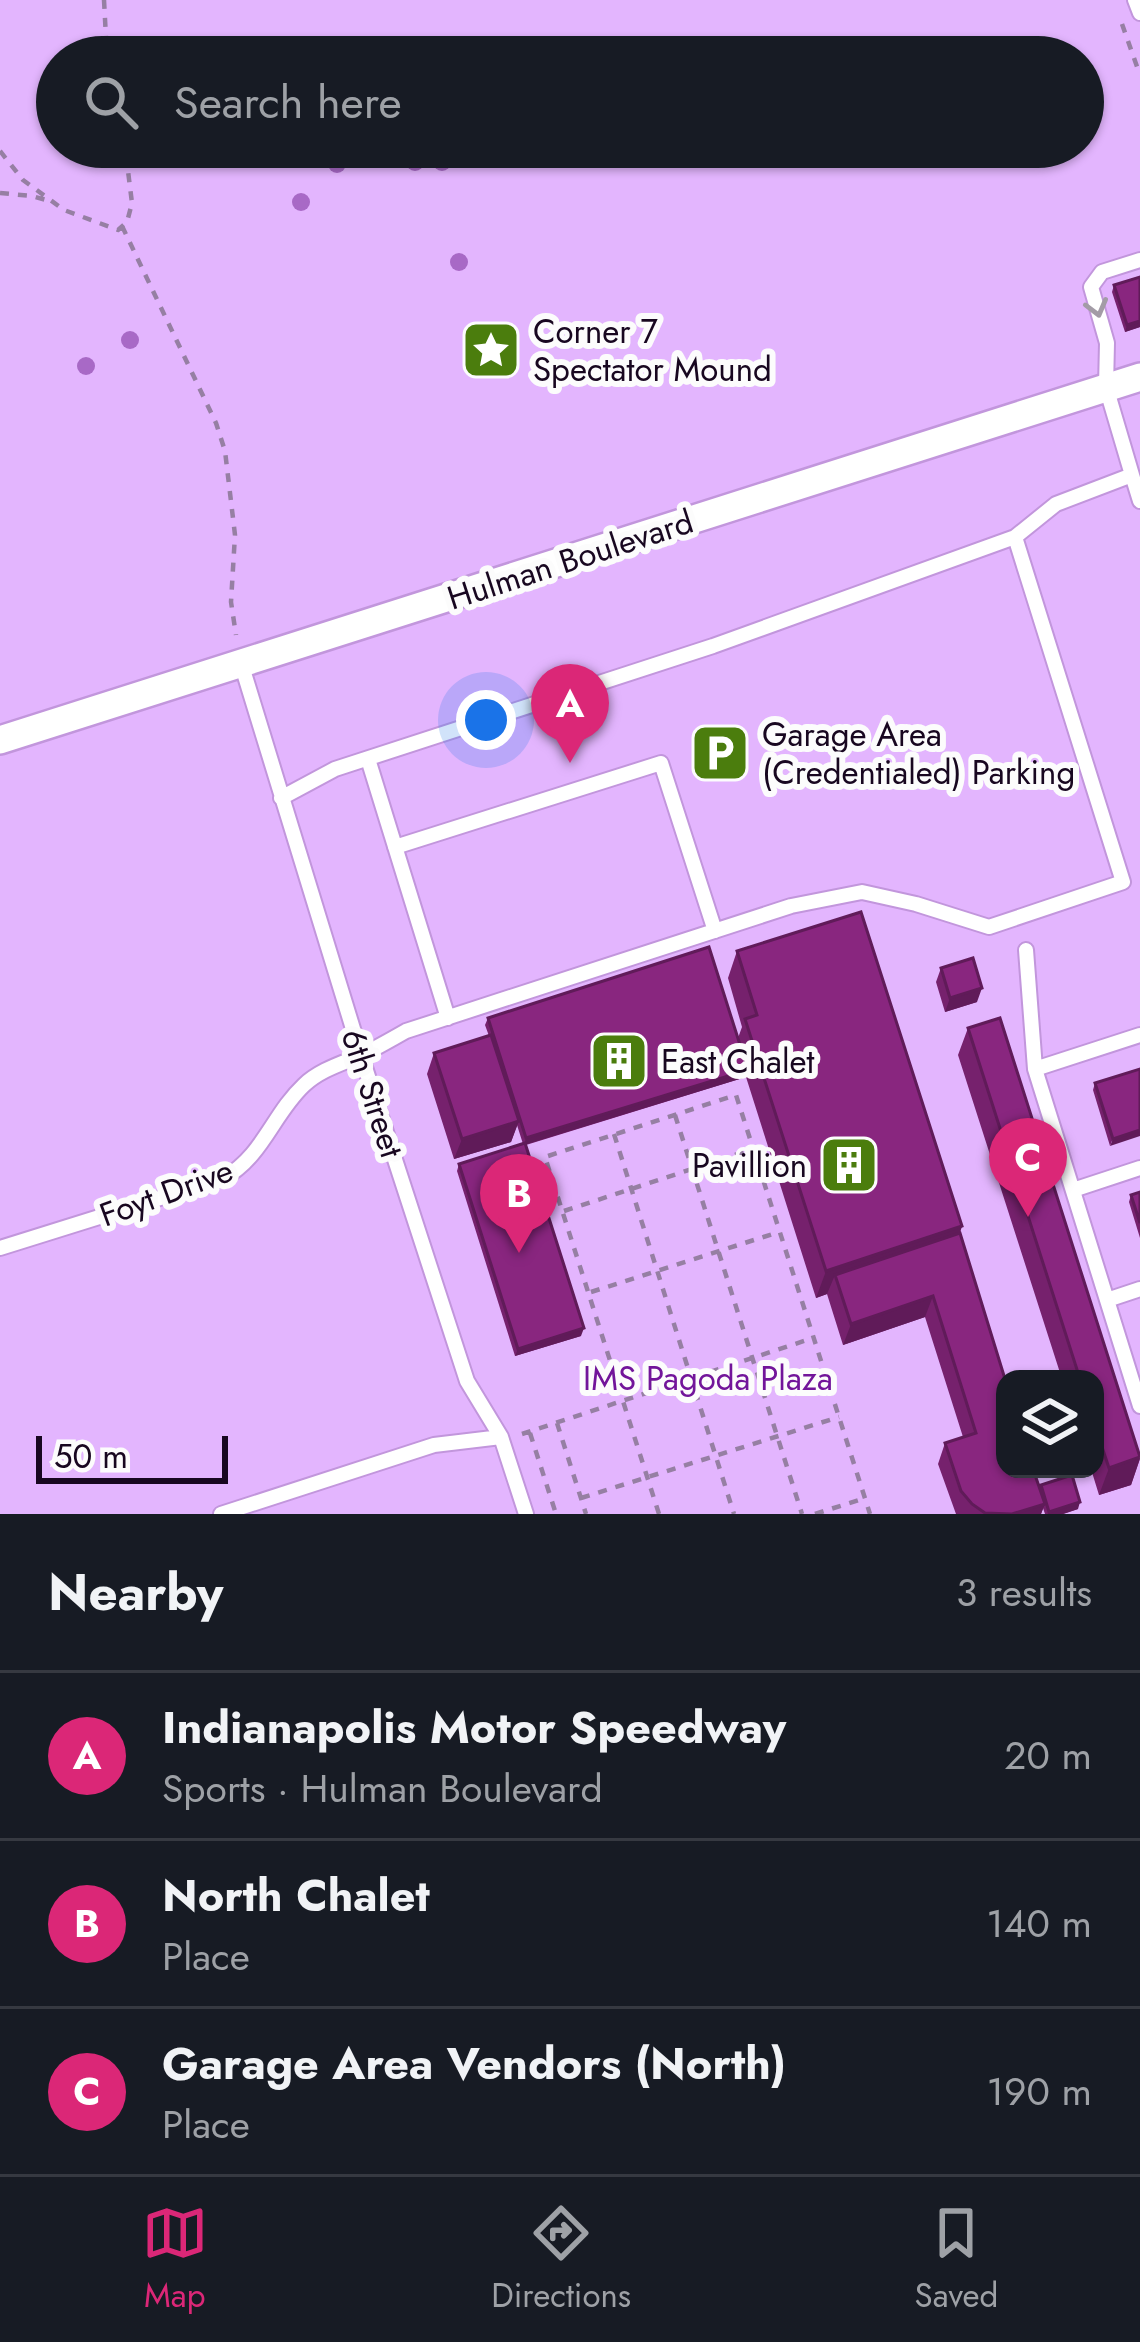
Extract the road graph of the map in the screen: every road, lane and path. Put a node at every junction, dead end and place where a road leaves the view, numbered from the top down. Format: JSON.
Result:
{"nodes":[{"id":1,"x":104,"y":0,"type":"edge"},
{"id":2,"x":1136,"y":0,"type":"edge"},
{"id":3,"x":1140,"y":13,"type":"edge"},
{"id":4,"x":1120,"y":19,"type":"dead end"},
{"id":5,"x":106,"y":36,"type":"edge"},
{"id":6,"x":1140,"y":75,"type":"edge"},
{"id":7,"x":0,"y":151,"type":"edge"},
{"id":8,"x":127,"y":168,"type":"edge"},
{"id":9,"x":0,"y":193,"type":"edge"},
{"id":10,"x":52,"y":202,"type":"junction"},
{"id":11,"x":122,"y":226,"type":"junction"},
{"id":12,"x":1140,"y":260,"type":"edge"},
{"id":13,"x":1140,"y":377,"type":"edge"},
{"id":14,"x":1106,"y":387,"type":"junction"},
{"id":15,"x":1132,"y":476,"type":"junction"},
{"id":16,"x":1140,"y":500,"type":"edge"},
{"id":17,"x":1015,"y":537,"type":"junction"},
{"id":18,"x":241,"y":663,"type":"junction"},
{"id":19,"x":0,"y":740,"type":"edge"},
{"id":20,"x":368,"y":759,"type":"junction"},
{"id":21,"x":281,"y":798,"type":"junction"},
{"id":22,"x":395,"y":847,"type":"junction"},
{"id":23,"x":715,"y":931,"type":"junction"},
{"id":24,"x":1026,"y":950,"type":"dead end"},
{"id":25,"x":448,"y":1018,"type":"junction"},
{"id":26,"x":1140,"y":1035,"type":"edge"},
{"id":27,"x":361,"y":1055,"type":"junction"},
{"id":28,"x":1035,"y":1069,"type":"junction"},
{"id":29,"x":676,"y":1115,"type":"junction"},
{"id":30,"x":614,"y":1134,"type":"junction"},
{"id":31,"x":753,"y":1149,"type":"junction"},
{"id":32,"x":1140,"y":1168,"type":"edge"},
{"id":33,"x":693,"y":1169,"type":"junction"},
{"id":34,"x":631,"y":1189,"type":"junction"},
{"id":35,"x":1073,"y":1190,"type":"junction"},
{"id":36,"x":562,"y":1211,"type":"junction"},
{"id":37,"x":779,"y":1232,"type":"junction"},
{"id":38,"x":0,"y":1249,"type":"edge"},
{"id":39,"x":719,"y":1251,"type":"junction"},
{"id":40,"x":657,"y":1271,"type":"junction"},
{"id":41,"x":1140,"y":1289,"type":"edge"},
{"id":42,"x":588,"y":1293,"type":"junction"},
{"id":43,"x":1107,"y":1300,"type":"junction"},
{"id":44,"x":813,"y":1338,"type":"junction"},
{"id":45,"x":753,"y":1358,"type":"junction"},
{"id":46,"x":691,"y":1378,"type":"junction"},
{"id":47,"x":623,"y":1401,"type":"junction"},
{"id":48,"x":1140,"y":1406,"type":"edge"},
{"id":49,"x":839,"y":1417,"type":"junction"},
{"id":50,"x":557,"y":1424,"type":"junction"},
{"id":51,"x":530,"y":1432,"type":"junction"},
{"id":52,"x":778,"y":1436,"type":"junction"},
{"id":53,"x":501,"y":1437,"type":"junction"},
{"id":54,"x":716,"y":1456,"type":"junction"},
{"id":55,"x":647,"y":1478,"type":"junction"},
{"id":56,"x":580,"y":1498,"type":"junction"},
{"id":57,"x":865,"y":1498,"type":"junction"},
{"id":58,"x":221,"y":1514,"type":"edge"},
{"id":59,"x":526,"y":1514,"type":"edge"},
{"id":60,"x":556,"y":1514,"type":"edge"},
{"id":61,"x":586,"y":1514,"type":"edge"},
{"id":62,"x":659,"y":1514,"type":"edge"},
{"id":63,"x":734,"y":1514,"type":"edge"},
{"id":64,"x":802,"y":1514,"type":"edge"},
{"id":65,"x":815,"y":1514,"type":"edge"},
{"id":66,"x":870,"y":1514,"type":"edge"}],
"edges":[{"from":1,"to":5,"type":"path"},
{"from":2,"to":3,"type":"lane"},
{"from":4,"to":6,"type":"path"},
{"from":7,"to":10,"type":"path"},
{"from":8,"to":11,"type":"path"},
{"from":9,"to":10,"type":"path"},
{"from":10,"to":11,"type":"path"},
{"from":11,"to":18,"type":"path"},
{"from":12,"to":14,"type":"lane","one_way":true},
{"from":13,"to":14,"type":"street","name":"Hulman Boulevard"},
{"from":14,"to":15,"type":"lane"},
{"from":14,"to":18,"type":"street","name":"Hulman Boulevard"},
{"from":15,"to":16,"type":"lane"},
{"from":15,"to":17,"type":"lane"},
{"from":17,"to":20,"type":"lane"},
{"from":17,"to":23,"type":"lane","name":"Foyt Drive"},
{"from":18,"to":19,"type":"street","name":"Hulman Boulevard"},
{"from":18,"to":21,"type":"lane","name":"6th Street"},
{"from":20,"to":21,"type":"lane"},
{"from":20,"to":22,"type":"lane"},
{"from":21,"to":27,"type":"lane","name":"6th Street"},
{"from":22,"to":23,"type":"lane"},
{"from":22,"to":25,"type":"lane"},
{"from":23,"to":25,"type":"lane","name":"Foyt Drive"},
{"from":24,"to":28,"type":"lane"},
{"from":25,"to":27,"type":"lane","name":"Foyt Drive"},
{"from":26,"to":28,"type":"lane"},
{"from":27,"to":38,"type":"lane","name":"Foyt Drive"},
{"from":27,"to":53,"type":"lane","name":"6th Street"},
{"from":28,"to":35,"type":"lane"},
{"from":29,"to":30,"type":"path"},
{"from":29,"to":31,"type":"path"},
{"from":29,"to":33,"type":"path"},
{"from":30,"to":34,"type":"path"},
{"from":30,"to":36,"type":"path"},
{"from":31,"to":33,"type":"path"},
{"from":31,"to":37,"type":"path"},
{"from":32,"to":35,"type":"lane"},
{"from":33,"to":34,"type":"path"},
{"from":33,"to":39,"type":"path"},
{"from":34,"to":36,"type":"path"},
{"from":34,"to":40,"type":"path"},
{"from":35,"to":43,"type":"lane"},
{"from":36,"to":42,"type":"path"},
{"from":37,"to":39,"type":"path"},
{"from":37,"to":44,"type":"path"},
{"from":39,"to":40,"type":"path"},
{"from":39,"to":45,"type":"path"},
{"from":40,"to":42,"type":"path"},
{"from":40,"to":46,"type":"path"},
{"from":41,"to":43,"type":"lane"},
{"from":42,"to":47,"type":"path"},
{"from":43,"to":48,"type":"lane"},
{"from":44,"to":45,"type":"path"},
{"from":44,"to":49,"type":"path"},
{"from":45,"to":46,"type":"path"},
{"from":45,"to":52,"type":"path"},
{"from":46,"to":47,"type":"path"},
{"from":46,"to":54,"type":"path"},
{"from":47,"to":50,"type":"path"},
{"from":47,"to":55,"type":"path"},
{"from":49,"to":52,"type":"path"},
{"from":49,"to":57,"type":"path"},
{"from":50,"to":51,"type":"path"},
{"from":50,"to":56,"type":"path"},
{"from":51,"to":53,"type":"path"},
{"from":51,"to":60,"type":"path"},
{"from":52,"to":54,"type":"path"},
{"from":52,"to":64,"type":"path"},
{"from":53,"to":58,"type":"lane"},
{"from":53,"to":59,"type":"lane","name":"6th Street"},
{"from":54,"to":55,"type":"path"},
{"from":54,"to":63,"type":"path"},
{"from":55,"to":56,"type":"path"},
{"from":55,"to":62,"type":"path"},
{"from":56,"to":61,"type":"path"},
{"from":57,"to":65,"type":"path"},
{"from":57,"to":66,"type":"path"}]}
